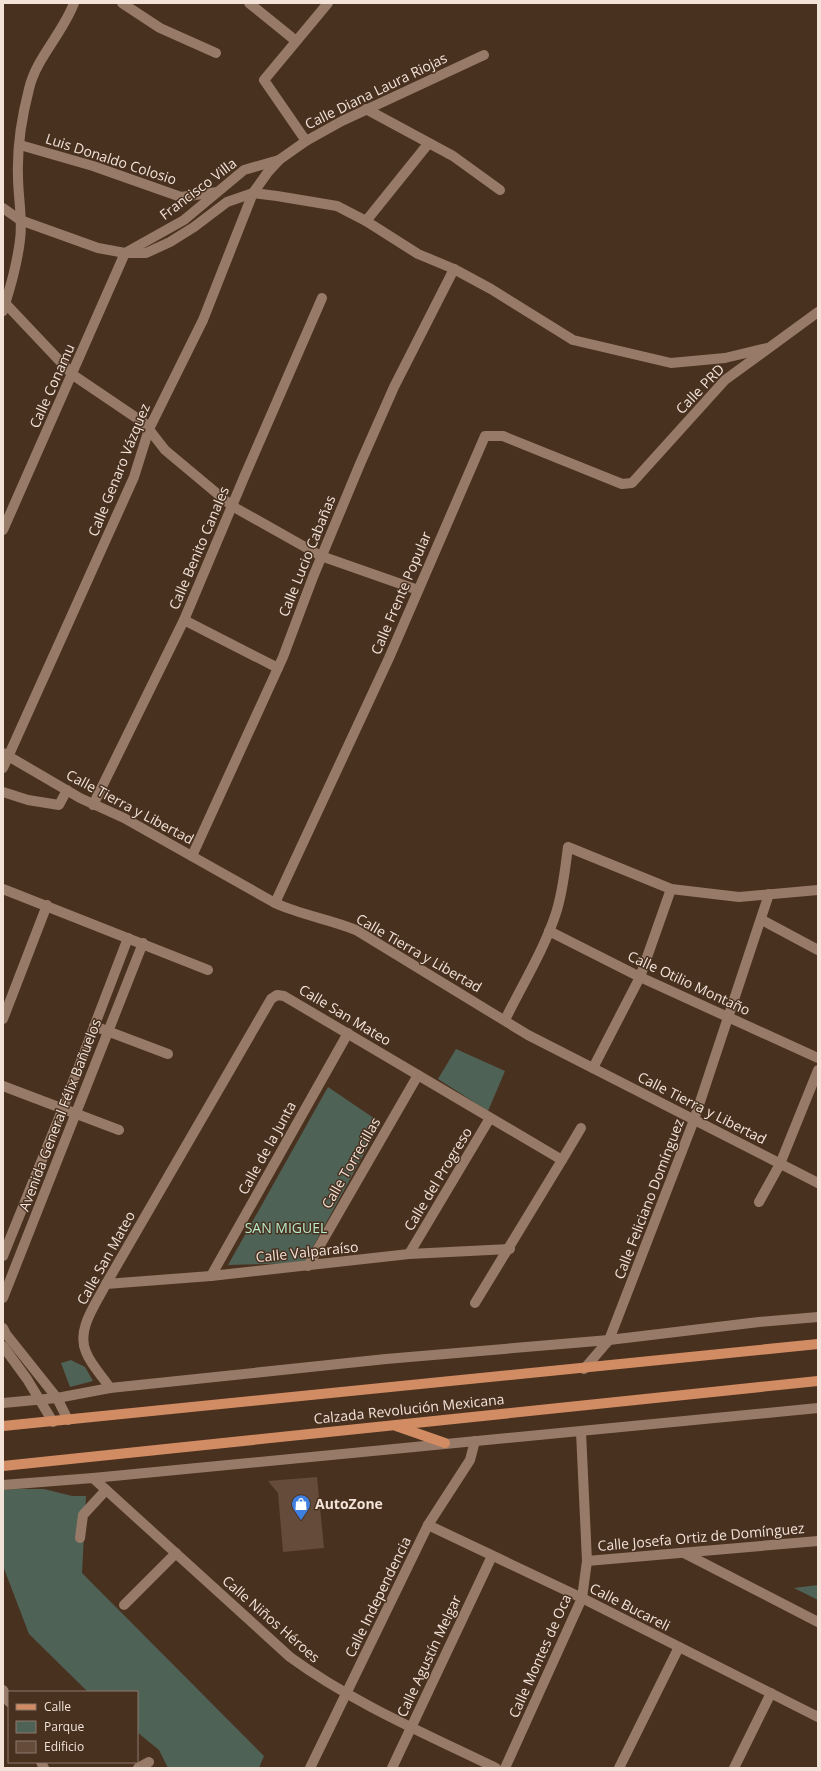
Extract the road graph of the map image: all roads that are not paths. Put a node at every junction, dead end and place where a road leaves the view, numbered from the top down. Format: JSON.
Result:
{"nodes":[{"id":1,"x":73,"y":3,"type":"edge"},
{"id":2,"x":122,"y":3,"type":"edge"},
{"id":3,"x":328,"y":3,"type":"edge"},
{"id":4,"x":256,"y":5,"type":"edge"},
{"id":5,"x":296,"y":41,"type":"junction"},
{"id":6,"x":216,"y":53,"type":"dead end"},
{"id":7,"x":484,"y":55,"type":"dead end"},
{"id":8,"x":366,"y":109,"type":"junction"},
{"id":9,"x":306,"y":141,"type":"junction"},
{"id":10,"x":428,"y":144,"type":"junction"},
{"id":11,"x":20,"y":145,"type":"junction"},
{"id":12,"x":279,"y":160,"type":"junction"},
{"id":13,"x":500,"y":190,"type":"dead end"},
{"id":14,"x":217,"y":192,"type":"junction"},
{"id":15,"x":253,"y":194,"type":"junction"},
{"id":16,"x":3,"y":208,"type":"edge"},
{"id":17,"x":20,"y":220,"type":"junction"},
{"id":18,"x":366,"y":222,"type":"junction"},
{"id":19,"x":125,"y":253,"type":"junction"},
{"id":20,"x":454,"y":269,"type":"junction"},
{"id":21,"x":322,"y":298,"type":"dead end"},
{"id":22,"x":4,"y":305,"type":"edge"},
{"id":23,"x":818,"y":312,"type":"edge"},
{"id":24,"x":767,"y":348,"type":"junction"},
{"id":25,"x":72,"y":375,"type":"junction"},
{"id":26,"x":149,"y":429,"type":"junction"},
{"id":27,"x":632,"y":483,"type":"joint"},
{"id":28,"x":232,"y":506,"type":"junction"},
{"id":29,"x":3,"y":530,"type":"edge"},
{"id":30,"x":321,"y":556,"type":"junction"},
{"id":31,"x":418,"y":590,"type":"junction"},
{"id":32,"x":184,"y":620,"type":"junction"},
{"id":33,"x":278,"y":668,"type":"junction"},
{"id":34,"x":6,"y":755,"type":"edge"},
{"id":35,"x":3,"y":768,"type":"edge"},
{"id":36,"x":67,"y":790,"type":"junction"},
{"id":37,"x":3,"y":792,"type":"edge"},
{"id":38,"x":93,"y":805,"type":"junction"},
{"id":39,"x":192,"y":856,"type":"junction"},
{"id":40,"x":3,"y":889,"type":"edge"},
{"id":41,"x":670,"y":889,"type":"junction"},
{"id":42,"x":818,"y":890,"type":"edge"},
{"id":43,"x":769,"y":894,"type":"junction"},
{"id":44,"x":275,"y":903,"type":"junction"},
{"id":45,"x":47,"y":905,"type":"junction"},
{"id":46,"x":762,"y":920,"type":"junction"},
{"id":47,"x":549,"y":931,"type":"junction"},
{"id":48,"x":128,"y":938,"type":"junction"},
{"id":49,"x":143,"y":944,"type":"junction"},
{"id":50,"x":818,"y":950,"type":"edge"},
{"id":51,"x":208,"y":970,"type":"dead end"},
{"id":52,"x":640,"y":977,"type":"junction"},
{"id":53,"x":729,"y":1017,"type":"junction"},
{"id":54,"x":3,"y":1018,"type":"edge"},
{"id":55,"x":505,"y":1020,"type":"junction"},
{"id":56,"x":94,"y":1026,"type":"junction"},
{"id":57,"x":107,"y":1031,"type":"junction"},
{"id":58,"x":348,"y":1033,"type":"junction"},
{"id":59,"x":168,"y":1054,"type":"dead end"},
{"id":60,"x":818,"y":1058,"type":"edge"},
{"id":61,"x":593,"y":1068,"type":"junction"},
{"id":62,"x":818,"y":1070,"type":"edge"},
{"id":63,"x":418,"y":1075,"type":"junction"},
{"id":64,"x":3,"y":1086,"type":"edge"},
{"id":65,"x":63,"y":1108,"type":"junction"},
{"id":66,"x":76,"y":1114,"type":"junction"},
{"id":67,"x":490,"y":1118,"type":"junction"},
{"id":68,"x":694,"y":1120,"type":"junction"},
{"id":69,"x":581,"y":1128,"type":"dead end"},
{"id":70,"x":119,"y":1130,"type":"dead end"},
{"id":71,"x":562,"y":1160,"type":"junction"},
{"id":72,"x":780,"y":1164,"type":"junction"},
{"id":73,"x":818,"y":1183,"type":"edge"},
{"id":74,"x":759,"y":1202,"type":"dead end"},
{"id":75,"x":510,"y":1249,"type":"junction"},
{"id":76,"x":409,"y":1254,"type":"junction"},
{"id":77,"x":3,"y":1256,"type":"edge"},
{"id":78,"x":308,"y":1266,"type":"junction"},
{"id":79,"x":211,"y":1276,"type":"junction"},
{"id":80,"x":6,"y":1279,"type":"edge"},
{"id":81,"x":106,"y":1284,"type":"junction"},
{"id":82,"x":3,"y":1298,"type":"edge"},
{"id":83,"x":476,"y":1303,"type":"dead end"},
{"id":84,"x":818,"y":1317,"type":"edge"},
{"id":85,"x":3,"y":1328,"type":"edge"},
{"id":86,"x":609,"y":1340,"type":"junction"},
{"id":87,"x":818,"y":1344,"type":"edge"},
{"id":88,"x":3,"y":1346,"type":"edge"},
{"id":89,"x":584,"y":1369,"type":"junction"},
{"id":90,"x":818,"y":1381,"type":"edge"},
{"id":91,"x":110,"y":1388,"type":"junction"},
{"id":92,"x":57,"y":1398,"type":"junction"},
{"id":93,"x":41,"y":1400,"type":"junction"},
{"id":94,"x":3,"y":1403,"type":"edge"},
{"id":95,"x":818,"y":1408,"type":"edge"},
{"id":96,"x":68,"y":1420,"type":"junction"},
{"id":97,"x":53,"y":1422,"type":"junction"},
{"id":98,"x":394,"y":1425,"type":"junction"},
{"id":99,"x":3,"y":1426,"type":"edge"},
{"id":100,"x":581,"y":1432,"type":"junction"},
{"id":101,"x":475,"y":1441,"type":"junction"},
{"id":102,"x":445,"y":1443,"type":"junction"},
{"id":103,"x":3,"y":1466,"type":"edge"},
{"id":104,"x":93,"y":1478,"type":"junction"},
{"id":105,"x":3,"y":1485,"type":"edge"},
{"id":106,"x":106,"y":1490,"type":"junction"},
{"id":107,"x":428,"y":1525,"type":"junction"},
{"id":108,"x":80,"y":1538,"type":"dead end"},
{"id":109,"x":818,"y":1541,"type":"edge"},
{"id":110,"x":684,"y":1553,"type":"junction"},
{"id":111,"x":176,"y":1554,"type":"junction"},
{"id":112,"x":492,"y":1556,"type":"junction"},
{"id":113,"x":587,"y":1561,"type":"junction"},
{"id":114,"x":582,"y":1598,"type":"junction"},
{"id":115,"x":124,"y":1605,"type":"dead end"},
{"id":116,"x":818,"y":1622,"type":"edge"},
{"id":117,"x":679,"y":1648,"type":"junction"},
{"id":118,"x":3,"y":1690,"type":"edge"},
{"id":119,"x":771,"y":1693,"type":"junction"},
{"id":120,"x":346,"y":1694,"type":"junction"},
{"id":121,"x":8,"y":1700,"type":"edge"},
{"id":122,"x":818,"y":1717,"type":"edge"},
{"id":123,"x":412,"y":1726,"type":"junction"},
{"id":124,"x":149,"y":1762,"type":"dead end"},
{"id":125,"x":138,"y":1768,"type":"edge"},
{"id":126,"x":310,"y":1768,"type":"edge"},
{"id":127,"x":392,"y":1768,"type":"edge"},
{"id":128,"x":496,"y":1768,"type":"edge"},
{"id":129,"x":505,"y":1768,"type":"edge"},
{"id":130,"x":619,"y":1768,"type":"edge"},
{"id":131,"x":734,"y":1768,"type":"edge"}],
"edges":[{"from":1,"to":11,"type":"street"},
{"from":2,"to":6,"type":"street"},
{"from":3,"to":5,"type":"street"},
{"from":4,"to":5,"type":"street"},
{"from":5,"to":9,"type":"street"},
{"from":7,"to":8,"type":"street","name":"Calle Diana Laura Riojas"},
{"from":8,"to":9,"type":"street","name":"Calle Diana Laura Riojas"},
{"from":8,"to":10,"type":"street"},
{"from":9,"to":12,"type":"street","name":"Calle Diana Laura Riojas"},
{"from":10,"to":13,"type":"street"},
{"from":10,"to":18,"type":"street"},
{"from":11,"to":14,"type":"street","name":"Luis Donaldo Colosio"},
{"from":11,"to":17,"type":"street"},
{"from":12,"to":14,"type":"street","name":"Francisco Villa"},
{"from":12,"to":15,"type":"street","name":"Calle Diana Laura Riojas"},
{"from":14,"to":19,"type":"street","name":"Francisco Villa"},
{"from":15,"to":18,"type":"street"},
{"from":15,"to":19,"type":"street"},
{"from":15,"to":26,"type":"street","name":"Calle Genaro Vázquez"},
{"from":16,"to":17,"type":"street"},
{"from":17,"to":19,"type":"street"},
{"from":17,"to":22,"type":"street"},
{"from":18,"to":20,"type":"street"},
{"from":19,"to":25,"type":"street","name":"Calle Conamu"},
{"from":20,"to":24,"type":"street"},
{"from":20,"to":30,"type":"street","name":"Calle Lucio Cabañas"},
{"from":21,"to":28,"type":"street","name":"Calle Benito Canales"},
{"from":22,"to":25,"type":"street"},
{"from":23,"to":24,"type":"street","name":"Calle PRD"},
{"from":24,"to":27,"type":"street","name":"Calle PRD"},
{"from":25,"to":26,"type":"street"},
{"from":25,"to":29,"type":"street","name":"Calle Conamu"},
{"from":26,"to":28,"type":"street"},
{"from":26,"to":34,"type":"street","name":"Calle Genaro Vázquez"},
{"from":27,"to":31,"type":"street","name":"Calle Frente Popular"},
{"from":28,"to":30,"type":"street"},
{"from":28,"to":32,"type":"street","name":"Calle Benito Canales"},
{"from":30,"to":31,"type":"street"},
{"from":30,"to":33,"type":"street","name":"Calle Lucio Cabañas"},
{"from":31,"to":44,"type":"street","name":"Calle Frente Popular"},
{"from":32,"to":33,"type":"street"},
{"from":32,"to":38,"type":"street","name":"Calle Benito Canales"},
{"from":33,"to":39,"type":"street","name":"Calle Lucio Cabañas"},
{"from":34,"to":35,"type":"street","name":"Calle Genaro Vázquez"},
{"from":34,"to":36,"type":"street","name":"Calle Tierra y Libertad"},
{"from":36,"to":37,"type":"street"},
{"from":36,"to":38,"type":"street","name":"Calle Tierra y Libertad"},
{"from":38,"to":39,"type":"street","name":"Calle Tierra y Libertad"},
{"from":39,"to":44,"type":"street","name":"Calle Tierra y Libertad"},
{"from":40,"to":45,"type":"street"},
{"from":41,"to":43,"type":"street"},
{"from":41,"to":47,"type":"street"},
{"from":41,"to":52,"type":"street"},
{"from":42,"to":43,"type":"street"},
{"from":43,"to":46,"type":"street","name":"Calle Feliciano Domínguez"},
{"from":44,"to":55,"type":"street","name":"Calle Tierra y Libertad"},
{"from":45,"to":48,"type":"street"},
{"from":45,"to":54,"type":"street"},
{"from":46,"to":50,"type":"street"},
{"from":46,"to":53,"type":"street","name":"Calle Feliciano Domínguez"},
{"from":47,"to":52,"type":"street","name":"Calle Otilio Montaño"},
{"from":47,"to":55,"type":"street"},
{"from":48,"to":49,"type":"street"},
{"from":48,"to":56,"type":"street","name":"Avenida General Félix Bañuelos"},
{"from":49,"to":51,"type":"street"},
{"from":49,"to":57,"type":"street","name":"Avenida General Félix Bañuelos"},
{"from":52,"to":53,"type":"street","name":"Calle Otilio Montaño"},
{"from":52,"to":61,"type":"street"},
{"from":53,"to":60,"type":"street","name":"Calle Otilio Montaño"},
{"from":53,"to":68,"type":"street","name":"Calle Feliciano Domínguez"},
{"from":55,"to":61,"type":"street","name":"Calle Tierra y Libertad"},
{"from":56,"to":57,"type":"street"},
{"from":56,"to":65,"type":"street","name":"Avenida General Félix Bañuelos"},
{"from":57,"to":59,"type":"street"},
{"from":57,"to":66,"type":"street","name":"Avenida General Félix Bañuelos"},
{"from":58,"to":63,"type":"street","name":"Calle San Mateo"},
{"from":58,"to":79,"type":"street","name":"Calle de la Junta"},
{"from":58,"to":81,"type":"street","name":"Calle San Mateo"},
{"from":61,"to":68,"type":"street","name":"Calle Tierra y Libertad"},
{"from":62,"to":72,"type":"street"},
{"from":63,"to":67,"type":"street","name":"Calle San Mateo"},
{"from":63,"to":78,"type":"street","name":"Calle Torrecillas"},
{"from":64,"to":65,"type":"street"},
{"from":65,"to":66,"type":"street"},
{"from":65,"to":77,"type":"street","name":"Avenida General Félix Bañuelos"},
{"from":66,"to":70,"type":"street"},
{"from":66,"to":80,"type":"street","name":"Avenida General Félix Bañuelos"},
{"from":67,"to":71,"type":"street","name":"Calle San Mateo"},
{"from":67,"to":76,"type":"street","name":"Calle del Progreso"},
{"from":68,"to":72,"type":"street","name":"Calle Tierra y Libertad"},
{"from":68,"to":86,"type":"street","name":"Calle Feliciano Domínguez"},
{"from":69,"to":71,"type":"street"},
{"from":71,"to":75,"type":"street"},
{"from":72,"to":73,"type":"street","name":"Calle Tierra y Libertad"},
{"from":72,"to":74,"type":"street"},
{"from":75,"to":76,"type":"street","name":"Calle Valparaíso"},
{"from":75,"to":83,"type":"street"},
{"from":76,"to":78,"type":"street","name":"Calle Valparaíso"},
{"from":78,"to":79,"type":"street","name":"Calle Valparaíso"},
{"from":79,"to":81,"type":"street","name":"Calle Valparaíso"},
{"from":80,"to":82,"type":"street","name":"Avenida General Félix Bañuelos"},
{"from":81,"to":91,"type":"street","name":"Calle San Mateo"},
{"from":84,"to":86,"type":"street"},
{"from":85,"to":92,"type":"street"},
{"from":86,"to":89,"type":"street","name":"Calle Feliciano Domínguez"},
{"from":86,"to":91,"type":"street"},
{"from":87,"to":89,"type":"main road","name":"Calzada Revolución Mexicana"},
{"from":88,"to":93,"type":"street"},
{"from":89,"to":96,"type":"main road","name":"Calzada Revolución Mexicana"},
{"from":90,"to":98,"type":"main road","name":"Calzada Revolución Mexicana"},
{"from":91,"to":92,"type":"street"},
{"from":92,"to":93,"type":"street"},
{"from":92,"to":96,"type":"street"},
{"from":93,"to":94,"type":"street"},
{"from":93,"to":97,"type":"street"},
{"from":95,"to":100,"type":"street"},
{"from":96,"to":97,"type":"main road","name":"Calzada Revolución Mexicana"},
{"from":97,"to":99,"type":"main road","name":"Calzada Revolución Mexicana"},
{"from":98,"to":102,"type":"main road"},
{"from":98,"to":103,"type":"main road","name":"Calzada Revolución Mexicana"},
{"from":100,"to":101,"type":"street"},
{"from":100,"to":113,"type":"street","name":"Calle Montes de Oca"},
{"from":101,"to":102,"type":"street"},
{"from":101,"to":107,"type":"street","name":"Calle Independencia"},
{"from":102,"to":104,"type":"street"},
{"from":104,"to":105,"type":"street"},
{"from":104,"to":106,"type":"street","name":"Calle Niños Héroes"},
{"from":106,"to":108,"type":"street"},
{"from":106,"to":111,"type":"street","name":"Calle Niños Héroes"},
{"from":107,"to":112,"type":"street","name":"Calle Bucareli"},
{"from":107,"to":120,"type":"street","name":"Calle Independencia"},
{"from":109,"to":110,"type":"street","name":"Calle Josefa Ortiz de Domínguez"},
{"from":110,"to":113,"type":"street","name":"Calle Josefa Ortiz de Domínguez"},
{"from":110,"to":116,"type":"street"},
{"from":111,"to":115,"type":"street"},
{"from":111,"to":120,"type":"street","name":"Calle Niños Héroes"},
{"from":112,"to":114,"type":"street","name":"Calle Bucareli"},
{"from":112,"to":123,"type":"street","name":"Calle Agustín Melgar"},
{"from":113,"to":114,"type":"street","name":"Calle Montes de Oca"},
{"from":114,"to":117,"type":"street","name":"Calle Bucareli"},
{"from":114,"to":129,"type":"street","name":"Calle Montes de Oca"},
{"from":117,"to":119,"type":"street","name":"Calle Bucareli"},
{"from":117,"to":130,"type":"street"},
{"from":118,"to":121,"type":"street"},
{"from":119,"to":122,"type":"street","name":"Calle Bucareli"},
{"from":119,"to":131,"type":"street"},
{"from":120,"to":123,"type":"street","name":"Calle Niños Héroes"},
{"from":120,"to":126,"type":"street","name":"Calle Independencia"},
{"from":123,"to":127,"type":"street","name":"Calle Agustín Melgar"},
{"from":123,"to":128,"type":"street","name":"Calle Niños Héroes"},
{"from":124,"to":125,"type":"street"}]}
